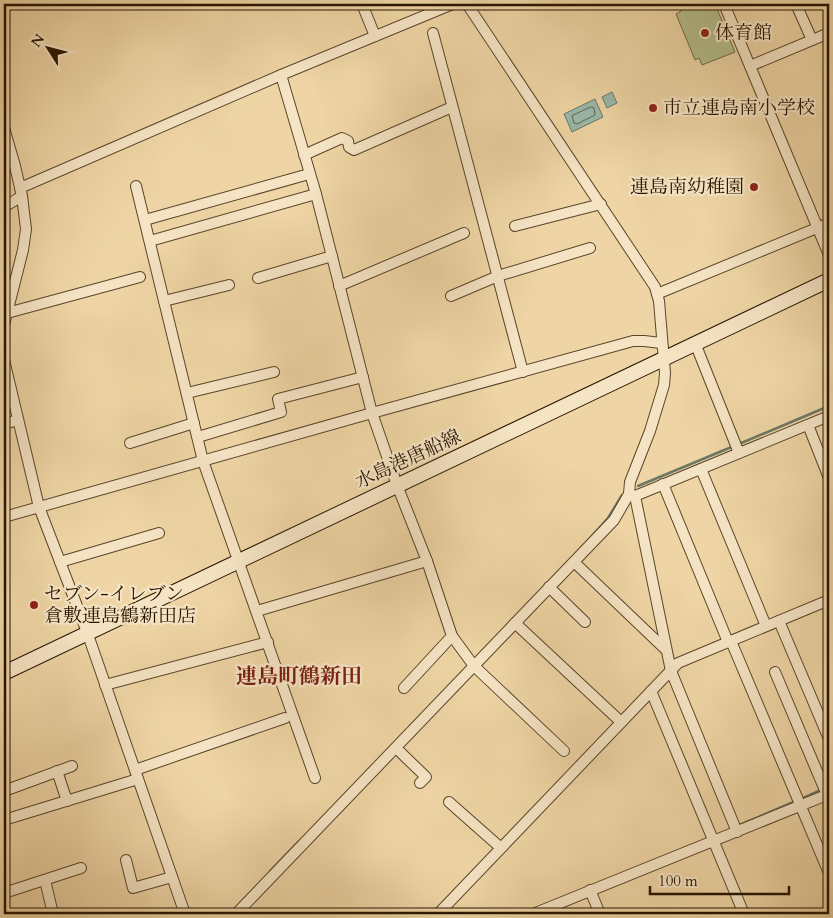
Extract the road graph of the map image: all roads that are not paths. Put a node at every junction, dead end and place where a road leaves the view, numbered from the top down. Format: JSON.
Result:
{"nodes":[{"id":1,"x":362,"y":4,"type":"edge"},
{"id":2,"x":453,"y":4,"type":"edge"},
{"id":3,"x":467,"y":4,"type":"edge"},
{"id":4,"x":724,"y":4,"type":"edge"},
{"id":5,"x":796,"y":4,"type":"edge"},
{"id":6,"x":433,"y":33,"type":"dead end"},
{"id":7,"x":829,"y":33,"type":"edge"},
{"id":8,"x":375,"y":36,"type":"junction"},
{"id":9,"x":812,"y":40,"type":"junction"},
{"id":10,"x":750,"y":66,"type":"junction"},
{"id":11,"x":281,"y":75,"type":"junction"},
{"id":12,"x":452,"y":107,"type":"junction"},
{"id":13,"x":4,"y":128,"type":"edge"},
{"id":14,"x":304,"y":155,"type":"junction"},
{"id":15,"x":309,"y":174,"type":"junction"},
{"id":16,"x":136,"y":186,"type":"dead end"},
{"id":17,"x":21,"y":192,"type":"junction"},
{"id":18,"x":316,"y":194,"type":"junction"},
{"id":19,"x":601,"y":204,"type":"junction"},
{"id":20,"x":4,"y":207,"type":"edge"},
{"id":21,"x":144,"y":220,"type":"junction"},
{"id":22,"x":829,"y":223,"type":"edge"},
{"id":23,"x":515,"y":226,"type":"dead end"},
{"id":24,"x":817,"y":228,"type":"junction"},
{"id":25,"x":464,"y":233,"type":"dead end"},
{"id":26,"x":150,"y":241,"type":"junction"},
{"id":27,"x":590,"y":248,"type":"dead end"},
{"id":28,"x":829,"y":255,"type":"edge"},
{"id":29,"x":332,"y":256,"type":"junction"},
{"id":30,"x":498,"y":276,"type":"junction"},
{"id":31,"x":140,"y":277,"type":"dead end"},
{"id":32,"x":258,"y":278,"type":"dead end"},
{"id":33,"x":829,"y":280,"type":"edge"},
{"id":34,"x":229,"y":285,"type":"dead end"},
{"id":35,"x":339,"y":286,"type":"junction"},
{"id":36,"x":658,"y":294,"type":"junction"},
{"id":37,"x":451,"y":296,"type":"dead end"},
{"id":38,"x":164,"y":301,"type":"junction"},
{"id":39,"x":7,"y":313,"type":"junction"},
{"id":40,"x":4,"y":325,"type":"edge"},
{"id":41,"x":661,"y":344,"type":"junction"},
{"id":42,"x":695,"y":344,"type":"junction"},
{"id":43,"x":663,"y":359,"type":"junction"},
{"id":44,"x":4,"y":360,"type":"edge"},
{"id":45,"x":274,"y":372,"type":"dead end"},
{"id":46,"x":523,"y":372,"type":"junction"},
{"id":47,"x":363,"y":377,"type":"junction"},
{"id":48,"x":7,"y":385,"type":"edge"},
{"id":49,"x":187,"y":393,"type":"junction"},
{"id":50,"x":372,"y":413,"type":"junction"},
{"id":51,"x":829,"y":416,"type":"edge"},
{"id":52,"x":18,"y":420,"type":"junction"},
{"id":53,"x":194,"y":423,"type":"junction"},
{"id":54,"x":4,"y":424,"type":"edge"},
{"id":55,"x":808,"y":424,"type":"junction"},
{"id":56,"x":198,"y":437,"type":"junction"},
{"id":57,"x":130,"y":442,"type":"dead end"},
{"id":58,"x":737,"y":448,"type":"junction"},
{"id":59,"x":203,"y":461,"type":"junction"},
{"id":60,"x":701,"y":468,"type":"junction"},
{"id":61,"x":829,"y":478,"type":"edge"},
{"id":62,"x":663,"y":484,"type":"junction"},
{"id":63,"x":397,"y":485,"type":"junction"},
{"id":64,"x":632,"y":495,"type":"junction"},
{"id":65,"x":40,"y":507,"type":"junction"},
{"id":66,"x":4,"y":517,"type":"edge"},
{"id":67,"x":159,"y":533,"type":"dead end"},
{"id":68,"x":239,"y":560,"type":"junction"},
{"id":69,"x":427,"y":561,"type":"junction"},
{"id":70,"x":60,"y":562,"type":"junction"},
{"id":71,"x":574,"y":562,"type":"junction"},
{"id":72,"x":549,"y":587,"type":"junction"},
{"id":73,"x":829,"y":600,"type":"edge"},
{"id":74,"x":257,"y":611,"type":"junction"},
{"id":75,"x":779,"y":621,"type":"junction"},
{"id":76,"x":585,"y":622,"type":"dead end"},
{"id":77,"x":515,"y":623,"type":"junction"},
{"id":78,"x":766,"y":626,"type":"junction"},
{"id":79,"x":87,"y":632,"type":"junction"},
{"id":80,"x":452,"y":636,"type":"junction"},
{"id":81,"x":730,"y":641,"type":"junction"},
{"id":82,"x":268,"y":642,"type":"junction"},
{"id":83,"x":666,"y":650,"type":"junction"},
{"id":84,"x":472,"y":663,"type":"junction"},
{"id":85,"x":671,"y":671,"type":"junction"},
{"id":86,"x":775,"y":672,"type":"dead end"},
{"id":87,"x":4,"y":673,"type":"edge"},
{"id":88,"x":105,"y":685,"type":"junction"},
{"id":89,"x":404,"y":688,"type":"dead end"},
{"id":90,"x":651,"y":691,"type":"junction"},
{"id":91,"x":285,"y":718,"type":"dead end"},
{"id":92,"x":621,"y":722,"type":"junction"},
{"id":93,"x":829,"y":739,"type":"edge"},
{"id":94,"x":396,"y":748,"type":"junction"},
{"id":95,"x":564,"y":751,"type":"dead end"},
{"id":96,"x":72,"y":766,"type":"dead end"},
{"id":97,"x":57,"y":771,"type":"junction"},
{"id":98,"x":136,"y":774,"type":"junction"},
{"id":99,"x":426,"y":777,"type":"dead end"},
{"id":100,"x":315,"y":778,"type":"dead end"},
{"id":101,"x":4,"y":791,"type":"edge"},
{"id":102,"x":826,"y":792,"type":"edge"},
{"id":103,"x":67,"y":801,"type":"junction"},
{"id":104,"x":449,"y":802,"type":"dead end"},
{"id":105,"x":800,"y":802,"type":"junction"},
{"id":106,"x":4,"y":820,"type":"edge"},
{"id":107,"x":736,"y":829,"type":"junction"},
{"id":108,"x":713,"y":838,"type":"junction"},
{"id":109,"x":501,"y":848,"type":"junction"},
{"id":110,"x":126,"y":860,"type":"dead end"},
{"id":111,"x":81,"y":868,"type":"dead end"},
{"id":112,"x":829,"y":873,"type":"edge"},
{"id":113,"x":172,"y":877,"type":"junction"},
{"id":114,"x":45,"y":880,"type":"junction"},
{"id":115,"x":590,"y":890,"type":"junction"},
{"id":116,"x":4,"y":893,"type":"edge"},
{"id":117,"x":53,"y":914,"type":"edge"},
{"id":118,"x":185,"y":914,"type":"edge"},
{"id":119,"x":236,"y":914,"type":"edge"},
{"id":120,"x":438,"y":914,"type":"edge"},
{"id":121,"x":533,"y":914,"type":"edge"},
{"id":122,"x":600,"y":914,"type":"edge"},
{"id":123,"x":744,"y":914,"type":"edge"}],
"edges":[{"from":1,"to":8,"type":"street"},
{"from":2,"to":8,"type":"street"},
{"from":3,"to":19,"type":"street"},
{"from":4,"to":10,"type":"street"},
{"from":5,"to":9,"type":"street"},
{"from":6,"to":12,"type":"street"},
{"from":7,"to":9,"type":"street"},
{"from":8,"to":11,"type":"street"},
{"from":9,"to":10,"type":"street"},
{"from":10,"to":24,"type":"street"},
{"from":11,"to":14,"type":"street"},
{"from":11,"to":17,"type":"street"},
{"from":12,"to":14,"type":"street"},
{"from":12,"to":30,"type":"street"},
{"from":13,"to":17,"type":"street"},
{"from":14,"to":15,"type":"street"},
{"from":15,"to":18,"type":"street"},
{"from":15,"to":21,"type":"street"},
{"from":16,"to":21,"type":"street"},
{"from":17,"to":20,"type":"street"},
{"from":17,"to":39,"type":"street"},
{"from":18,"to":26,"type":"street"},
{"from":18,"to":29,"type":"street"},
{"from":19,"to":23,"type":"street"},
{"from":19,"to":36,"type":"street"},
{"from":21,"to":26,"type":"street"},
{"from":22,"to":24,"type":"street"},
{"from":24,"to":28,"type":"street"},
{"from":24,"to":36,"type":"street"},
{"from":25,"to":35,"type":"street"},
{"from":26,"to":38,"type":"street"},
{"from":27,"to":30,"type":"street"},
{"from":29,"to":32,"type":"street"},
{"from":29,"to":35,"type":"street"},
{"from":30,"to":37,"type":"street"},
{"from":30,"to":46,"type":"street"},
{"from":31,"to":39,"type":"street"},
{"from":33,"to":42,"type":"main road","name":"水島港唐船線"},
{"from":34,"to":38,"type":"street"},
{"from":35,"to":47,"type":"street"},
{"from":36,"to":41,"type":"street"},
{"from":38,"to":49,"type":"street"},
{"from":39,"to":40,"type":"street"},
{"from":41,"to":43,"type":"street"},
{"from":41,"to":46,"type":"street"},
{"from":42,"to":43,"type":"main road","name":"水島港唐船線"},
{"from":42,"to":58,"type":"street"},
{"from":43,"to":63,"type":"main road","name":"水島港唐船線"},
{"from":43,"to":64,"type":"street"},
{"from":44,"to":48,"type":"street"},
{"from":45,"to":49,"type":"street"},
{"from":46,"to":50,"type":"street"},
{"from":47,"to":50,"type":"street"},
{"from":47,"to":56,"type":"street"},
{"from":48,"to":52,"type":"street"},
{"from":49,"to":53,"type":"street"},
{"from":50,"to":59,"type":"street"},
{"from":50,"to":63,"type":"street"},
{"from":51,"to":55,"type":"street"},
{"from":52,"to":54,"type":"street"},
{"from":52,"to":65,"type":"street"},
{"from":53,"to":56,"type":"street"},
{"from":53,"to":57,"type":"street"},
{"from":55,"to":58,"type":"street"},
{"from":55,"to":61,"type":"street"},
{"from":56,"to":59,"type":"street"},
{"from":58,"to":60,"type":"street"},
{"from":59,"to":65,"type":"street"},
{"from":59,"to":68,"type":"street"},
{"from":60,"to":62,"type":"street"},
{"from":60,"to":78,"type":"street"},
{"from":62,"to":64,"type":"street"},
{"from":62,"to":81,"type":"street"},
{"from":63,"to":68,"type":"main road","name":"水島港唐船線"},
{"from":63,"to":69,"type":"street"},
{"from":64,"to":71,"type":"street"},
{"from":64,"to":83,"type":"street"},
{"from":65,"to":66,"type":"street"},
{"from":65,"to":70,"type":"street"},
{"from":67,"to":70,"type":"street"},
{"from":68,"to":74,"type":"street"},
{"from":68,"to":79,"type":"main road","name":"水島港唐船線"},
{"from":69,"to":74,"type":"street"},
{"from":69,"to":80,"type":"street"},
{"from":70,"to":79,"type":"street"},
{"from":71,"to":72,"type":"street"},
{"from":71,"to":83,"type":"street"},
{"from":72,"to":76,"type":"street"},
{"from":72,"to":77,"type":"street"},
{"from":73,"to":75,"type":"street"},
{"from":74,"to":82,"type":"street"},
{"from":75,"to":78,"type":"street"},
{"from":75,"to":93,"type":"street"},
{"from":77,"to":84,"type":"street"},
{"from":77,"to":92,"type":"street"},
{"from":78,"to":81,"type":"street"},
{"from":79,"to":87,"type":"main road","name":"水島港唐船線"},
{"from":79,"to":88,"type":"street"},
{"from":80,"to":84,"type":"street"},
{"from":80,"to":89,"type":"street"},
{"from":81,"to":85,"type":"street"},
{"from":81,"to":105,"type":"street"},
{"from":82,"to":88,"type":"street"},
{"from":82,"to":100,"type":"street"},
{"from":83,"to":85,"type":"street"},
{"from":84,"to":94,"type":"street"},
{"from":84,"to":95,"type":"street"},
{"from":85,"to":90,"type":"street"},
{"from":85,"to":107,"type":"street"},
{"from":86,"to":102,"type":"street"},
{"from":88,"to":98,"type":"street"},
{"from":90,"to":92,"type":"street"},
{"from":90,"to":108,"type":"street"},
{"from":91,"to":98,"type":"street"},
{"from":92,"to":109,"type":"street"},
{"from":94,"to":99,"type":"street"},
{"from":94,"to":119,"type":"street"},
{"from":96,"to":97,"type":"street"},
{"from":97,"to":101,"type":"street"},
{"from":97,"to":103,"type":"street"},
{"from":98,"to":103,"type":"street"},
{"from":98,"to":113,"type":"street"},
{"from":102,"to":105,"type":"street"},
{"from":103,"to":106,"type":"street"},
{"from":104,"to":109,"type":"street"},
{"from":105,"to":107,"type":"street"},
{"from":105,"to":112,"type":"street"},
{"from":107,"to":108,"type":"street"},
{"from":108,"to":115,"type":"street"},
{"from":108,"to":123,"type":"street"},
{"from":109,"to":120,"type":"street"},
{"from":110,"to":113,"type":"street"},
{"from":111,"to":114,"type":"street"},
{"from":113,"to":118,"type":"street"},
{"from":114,"to":116,"type":"street"},
{"from":114,"to":117,"type":"street"},
{"from":115,"to":121,"type":"street"},
{"from":115,"to":122,"type":"street"}]}
